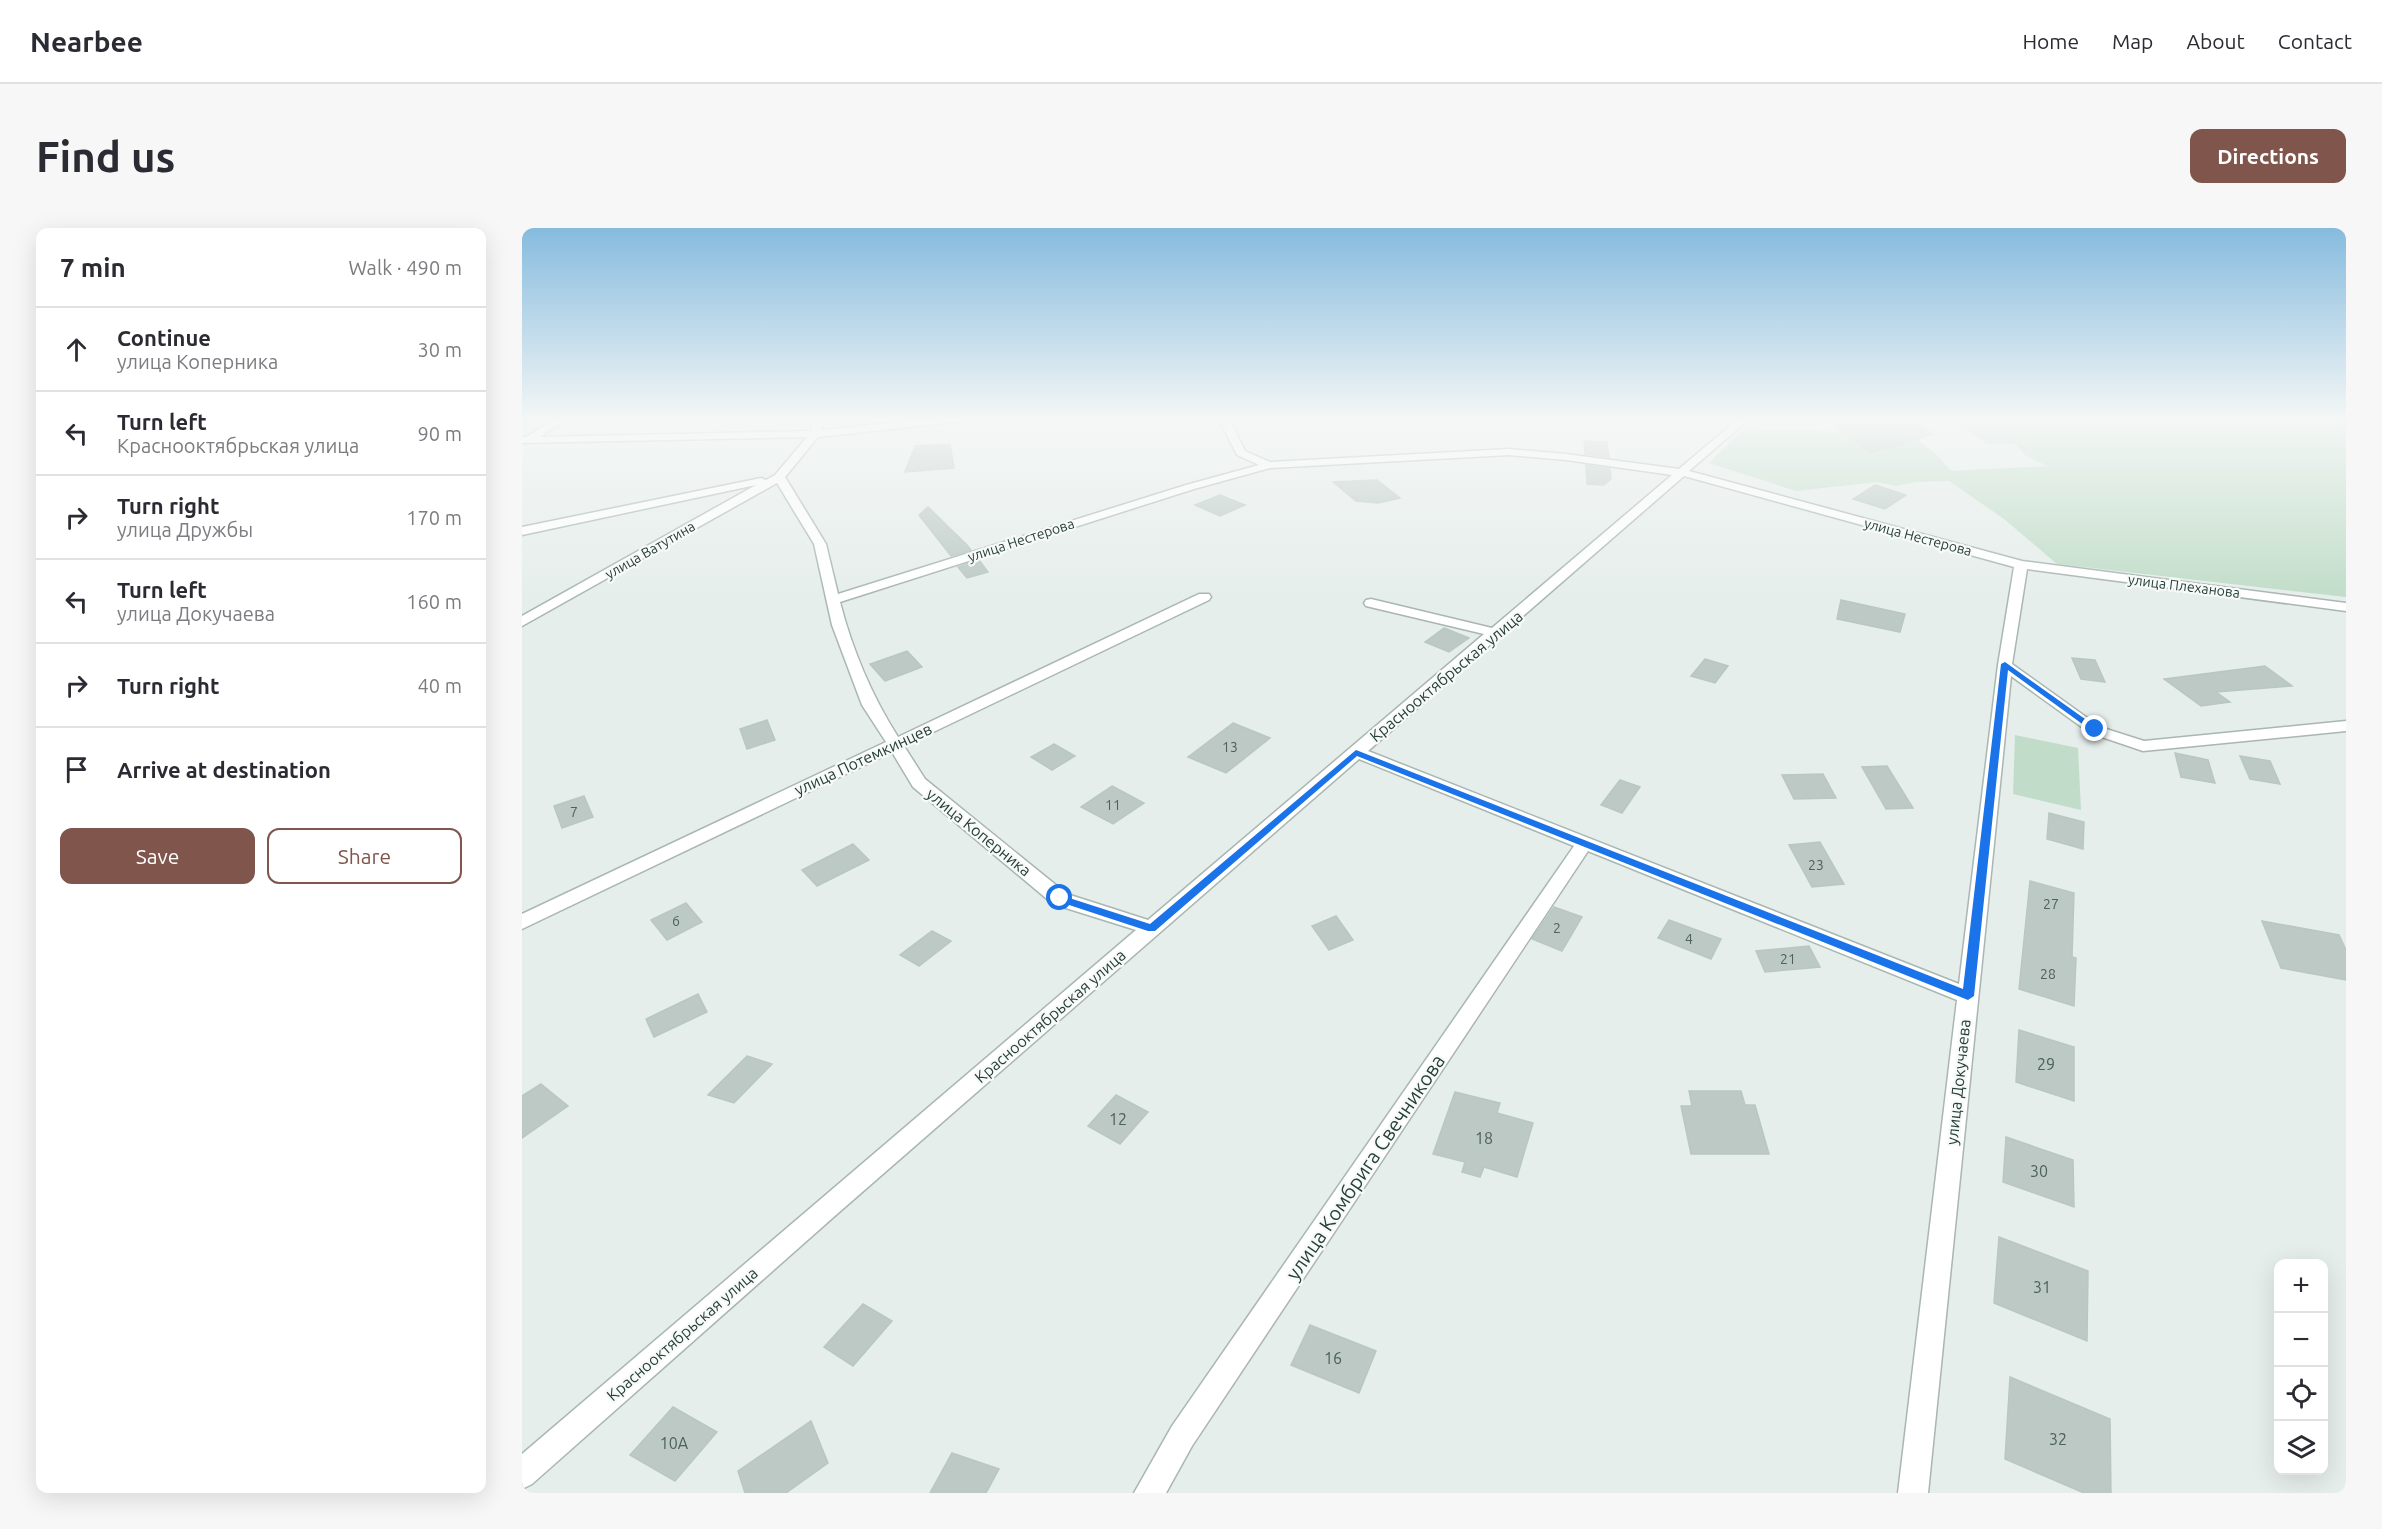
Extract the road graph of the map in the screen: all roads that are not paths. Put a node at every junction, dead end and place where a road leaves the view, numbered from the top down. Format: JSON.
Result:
{"nodes":[{"id":1,"x":773,"y":478,"type":"edge"},
{"id":2,"x":776,"y":478,"type":"edge"},
{"id":3,"x":779,"y":478,"type":"edge"},
{"id":4,"x":1222,"y":478,"type":"edge"},
{"id":5,"x":1677,"y":478,"type":"edge"},
{"id":6,"x":1701,"y":478,"type":"edge"},
{"id":7,"x":522,"y":531,"type":"edge"},
{"id":8,"x":1990,"y":545,"type":"dead end"},
{"id":9,"x":2021,"y":565,"type":"junction"},
{"id":10,"x":1204,"y":597,"type":"dead end"},
{"id":11,"x":834,"y":600,"type":"junction"},
{"id":12,"x":1371,"y":603,"type":"dead end"},
{"id":13,"x":2346,"y":607,"type":"edge"},
{"id":14,"x":522,"y":622,"type":"edge"},
{"id":15,"x":1497,"y":633,"type":"junction"},
{"id":16,"x":2005,"y":664,"type":"junction"},
{"id":17,"x":2346,"y":726,"type":"edge"},
{"id":18,"x":894,"y":744,"type":"junction"},
{"id":19,"x":1356,"y":752,"type":"junction"},
{"id":20,"x":1584,"y":843,"type":"junction"},
{"id":21,"x":522,"y":922,"type":"edge"},
{"id":22,"x":1152,"y":928,"type":"junction"},
{"id":23,"x":1968,"y":996,"type":"junction"},
{"id":24,"x":522,"y":1474,"type":"edge"},
{"id":25,"x":1149,"y":1493,"type":"edge"},
{"id":26,"x":1912,"y":1493,"type":"edge"}],
"edges":[{"from":1,"to":7,"type":"street"},
{"from":2,"to":14,"type":"street","name":"улица Ватутина"},
{"from":3,"to":11,"type":"street","name":"улица Коперника"},
{"from":4,"to":11,"type":"street","name":"улица Нестерова"},
{"from":5,"to":15,"type":"street","name":"Краснооктябрьская улица"},
{"from":6,"to":9,"type":"street","name":"улица Нестерова"},
{"from":8,"to":9,"type":"street"},
{"from":9,"to":13,"type":"street","name":"улица Плеханова"},
{"from":9,"to":16,"type":"street","name":"улица Докучаева"},
{"from":10,"to":18,"type":"street","name":"улица Потемкинцев"},
{"from":11,"to":18,"type":"street","name":"улица Коперника"},
{"from":12,"to":15,"type":"street"},
{"from":15,"to":19,"type":"street","name":"Краснооктябрьская улица"},
{"from":16,"to":17,"type":"street"},
{"from":16,"to":23,"type":"street","name":"улица Докучаева"},
{"from":18,"to":21,"type":"street","name":"улица Потемкинцев"},
{"from":18,"to":22,"type":"street","name":"улица Коперника"},
{"from":19,"to":20,"type":"street"},
{"from":19,"to":22,"type":"street","name":"Краснооктябрьская улица"},
{"from":20,"to":23,"type":"street"},
{"from":20,"to":25,"type":"street","name":"улица Комбрига Свечникова"},
{"from":22,"to":24,"type":"street","name":"Краснооктябрьская улица"},
{"from":23,"to":26,"type":"street","name":"улица Докучаева"}]}
